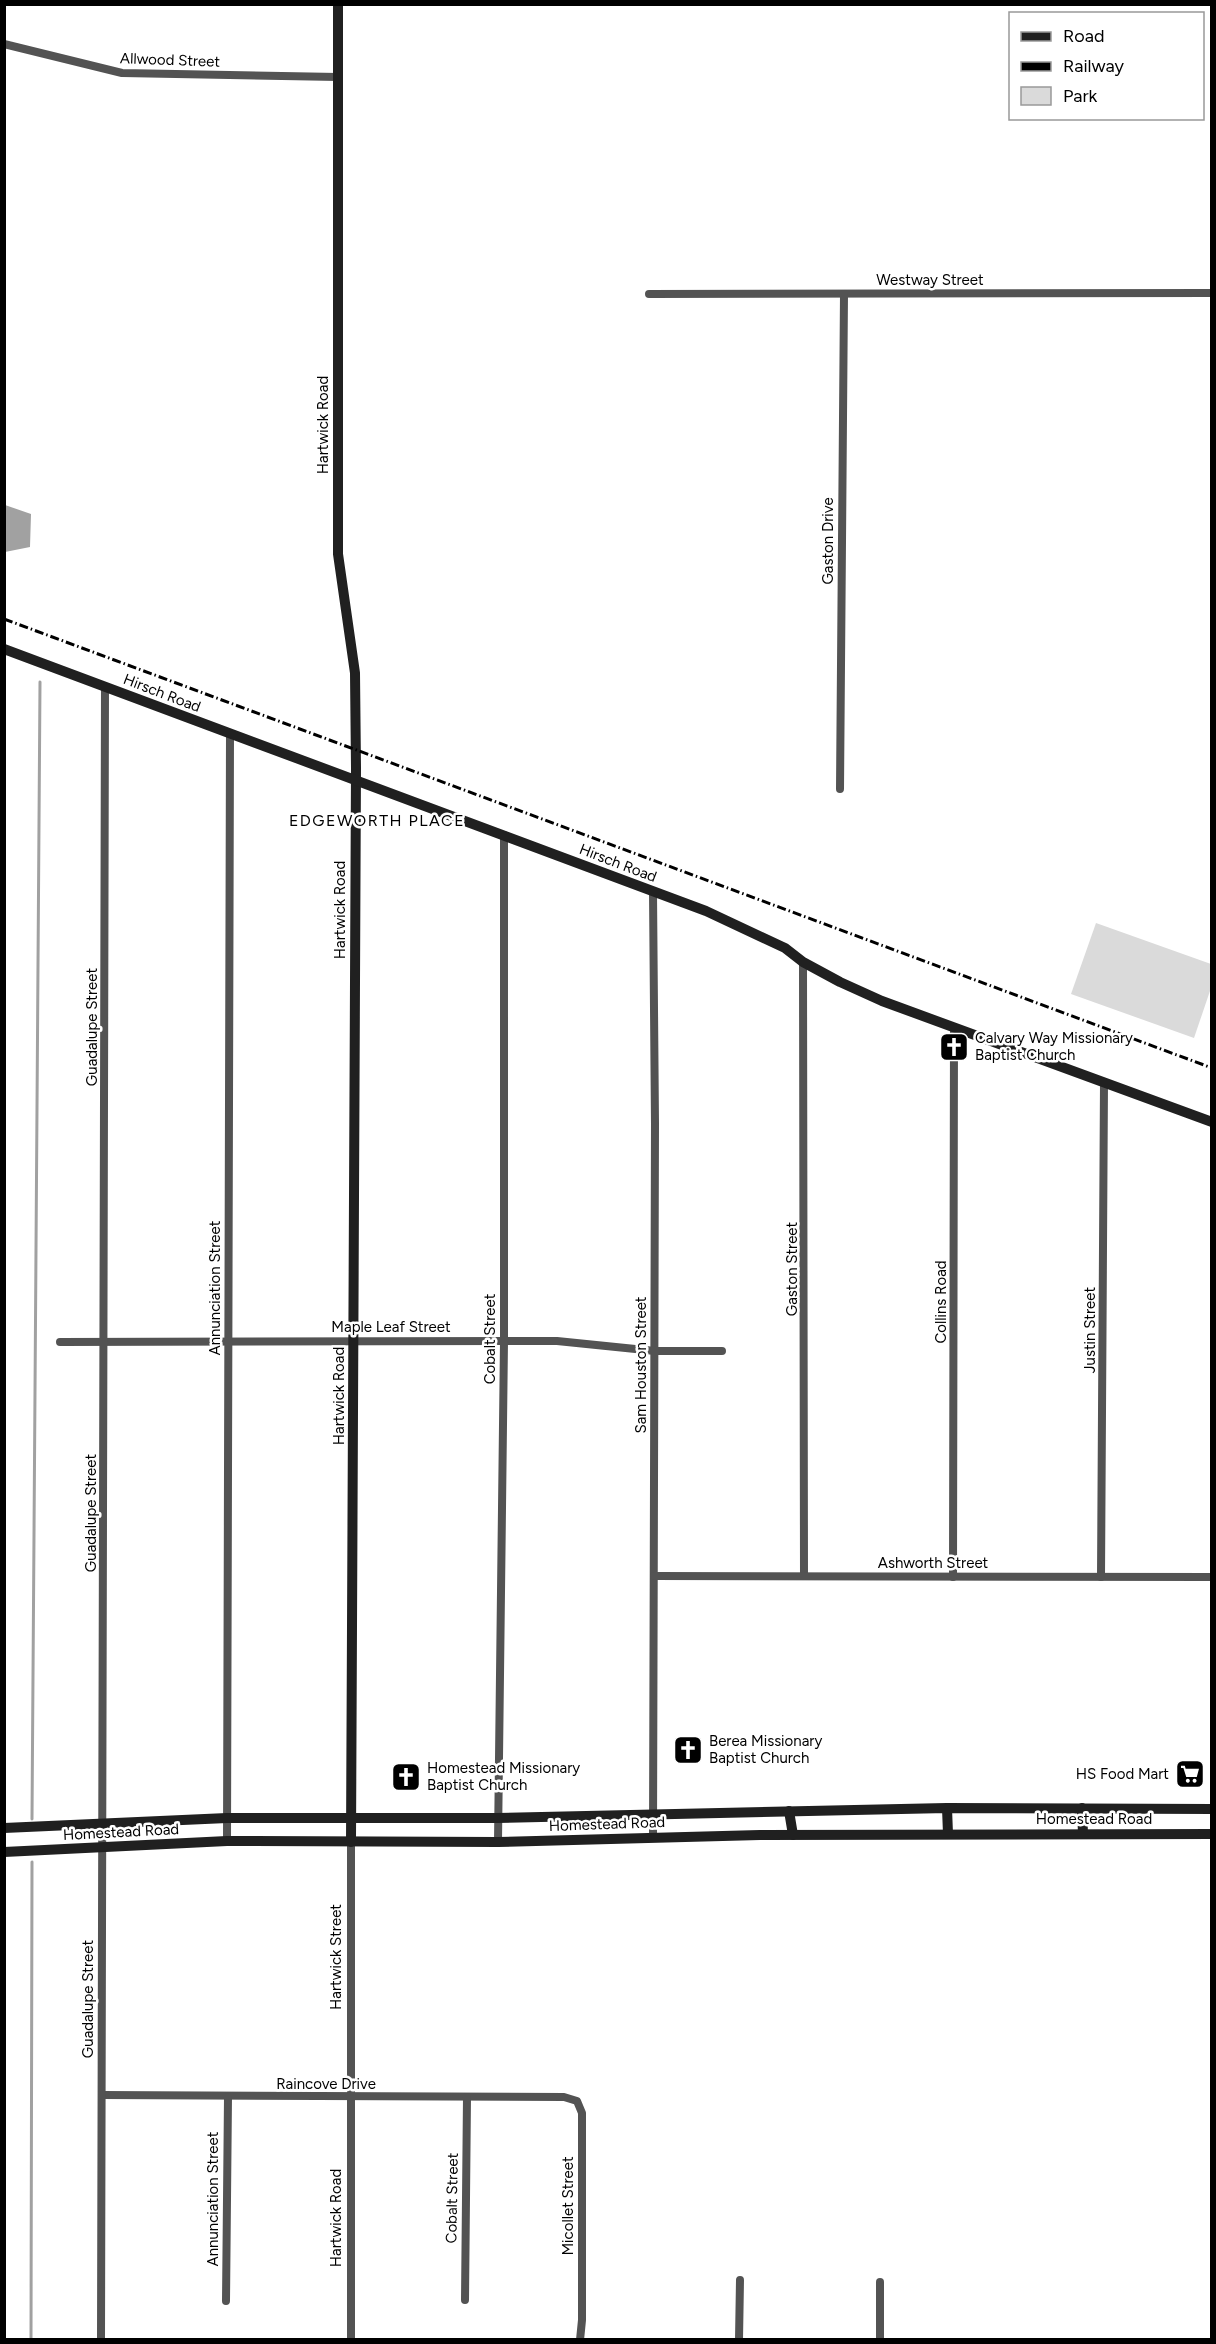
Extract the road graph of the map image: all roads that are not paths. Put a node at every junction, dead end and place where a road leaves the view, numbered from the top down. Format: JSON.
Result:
{"nodes":[{"id":1,"x":338,"y":4,"type":"edge"},
{"id":2,"x":4,"y":44,"type":"edge"},
{"id":3,"x":338,"y":77,"type":"junction"},
{"id":4,"x":1212,"y":293,"type":"edge"},
{"id":5,"x":649,"y":294,"type":"dead end"},
{"id":6,"x":844,"y":294,"type":"junction"},
{"id":7,"x":4,"y":649,"type":"edge"},
{"id":8,"x":105,"y":687,"type":"junction"},
{"id":9,"x":230,"y":735,"type":"junction"},
{"id":10,"x":356,"y":782,"type":"junction"},
{"id":11,"x":840,"y":789,"type":"dead end"},
{"id":12,"x":504,"y":835,"type":"junction"},
{"id":13,"x":653,"y":893,"type":"junction"},
{"id":14,"x":804,"y":962,"type":"junction"},
{"id":15,"x":954,"y":1028,"type":"junction"},
{"id":16,"x":1104,"y":1083,"type":"junction"},
{"id":17,"x":1212,"y":1122,"type":"edge"},
{"id":18,"x":228,"y":1341,"type":"junction"},
{"id":19,"x":354,"y":1341,"type":"junction"},
{"id":20,"x":504,"y":1341,"type":"junction"},
{"id":21,"x":60,"y":1342,"type":"dead end"},
{"id":22,"x":105,"y":1342,"type":"junction"},
{"id":23,"x":722,"y":1350,"type":"dead end"},
{"id":24,"x":655,"y":1351,"type":"junction"},
{"id":25,"x":654,"y":1576,"type":"junction"},
{"id":26,"x":804,"y":1576,"type":"junction"},
{"id":27,"x":953,"y":1577,"type":"junction"},
{"id":28,"x":1101,"y":1577,"type":"junction"},
{"id":29,"x":1212,"y":1577,"type":"edge"},
{"id":30,"x":947,"y":1808,"type":"junction"},
{"id":31,"x":1082,"y":1808,"type":"junction"},
{"id":32,"x":1212,"y":1809,"type":"edge"},
{"id":33,"x":789,"y":1810,"type":"junction"},
{"id":34,"x":653,"y":1813,"type":"junction"},
{"id":35,"x":350,"y":1817,"type":"junction"},
{"id":36,"x":227,"y":1818,"type":"junction"},
{"id":37,"x":497,"y":1818,"type":"junction"},
{"id":38,"x":103,"y":1824,"type":"junction"},
{"id":39,"x":4,"y":1828,"type":"edge"},
{"id":40,"x":793,"y":1834,"type":"junction"},
{"id":41,"x":948,"y":1834,"type":"junction"},
{"id":42,"x":1083,"y":1834,"type":"junction"},
{"id":43,"x":1212,"y":1834,"type":"edge"},
{"id":44,"x":653,"y":1838,"type":"junction"},
{"id":45,"x":227,"y":1841,"type":"junction"},
{"id":46,"x":351,"y":1842,"type":"junction"},
{"id":47,"x":498,"y":1842,"type":"junction"},
{"id":48,"x":102,"y":1847,"type":"junction"},
{"id":49,"x":4,"y":1852,"type":"edge"},
{"id":50,"x":102,"y":2095,"type":"junction"},
{"id":51,"x":228,"y":2097,"type":"junction"},
{"id":52,"x":467,"y":2097,"type":"junction"},
{"id":53,"x":550,"y":2097,"type":"joint"},
{"id":54,"x":351,"y":2098,"type":"junction"},
{"id":55,"x":740,"y":2280,"type":"dead end"},
{"id":56,"x":880,"y":2282,"type":"dead end"},
{"id":57,"x":465,"y":2300,"type":"dead end"},
{"id":58,"x":226,"y":2301,"type":"dead end"},
{"id":59,"x":101,"y":2340,"type":"edge"},
{"id":60,"x":351,"y":2340,"type":"edge"},
{"id":61,"x":580,"y":2340,"type":"edge"},
{"id":62,"x":740,"y":2340,"type":"edge"},
{"id":63,"x":880,"y":2340,"type":"edge"}],
"edges":[{"from":1,"to":3,"type":"main road","name":"Hartwick Road"},
{"from":2,"to":3,"type":"street","name":"Allwood Street"},
{"from":3,"to":10,"type":"main road","name":"Hartwick Road"},
{"from":4,"to":6,"type":"street","name":"Westway Street"},
{"from":5,"to":6,"type":"street","name":"Westway Street"},
{"from":6,"to":11,"type":"street","name":"Gaston Drive"},
{"from":7,"to":8,"type":"main road","name":"Hirsch Road"},
{"from":8,"to":9,"type":"main road","name":"Hirsch Road"},
{"from":8,"to":22,"type":"street","name":"Guadalupe Street"},
{"from":9,"to":10,"type":"main road","name":"Hirsch Road"},
{"from":9,"to":18,"type":"street","name":"Annunciation Street"},
{"from":10,"to":12,"type":"main road","name":"Hirsch Road"},
{"from":10,"to":19,"type":"main road","name":"Hartwick Road"},
{"from":12,"to":13,"type":"main road","name":"Hirsch Road"},
{"from":12,"to":20,"type":"street","name":"Cobalt Street"},
{"from":13,"to":14,"type":"main road","name":"Hirsch Road"},
{"from":13,"to":24,"type":"street","name":"Sam Houston Street"},
{"from":14,"to":15,"type":"main road","name":"Hirsch Road"},
{"from":14,"to":26,"type":"street","name":"Gaston Street"},
{"from":15,"to":16,"type":"main road","name":"Hirsch Road"},
{"from":15,"to":27,"type":"street","name":"Collins Road"},
{"from":16,"to":17,"type":"main road","name":"Hirsch Road"},
{"from":16,"to":28,"type":"street","name":"Justin Street"},
{"from":18,"to":19,"type":"street","name":"Maple Leaf Street"},
{"from":18,"to":22,"type":"street","name":"Maple Leaf Street"},
{"from":18,"to":36,"type":"street","name":"Annunciation Street"},
{"from":19,"to":20,"type":"street","name":"Maple Leaf Street"},
{"from":19,"to":35,"type":"main road","name":"Hartwick Road"},
{"from":20,"to":24,"type":"street","name":"Maple Leaf Street"},
{"from":20,"to":37,"type":"street","name":"Cobalt Street"},
{"from":21,"to":22,"type":"street","name":"Maple Leaf Street"},
{"from":22,"to":38,"type":"street","name":"Guadalupe Street"},
{"from":23,"to":24,"type":"street","name":"Maple Leaf Street"},
{"from":24,"to":25,"type":"street","name":"Sam Houston Street"},
{"from":25,"to":26,"type":"street","name":"Ashworth Street"},
{"from":25,"to":34,"type":"street","name":"Sam Houston Street"},
{"from":26,"to":27,"type":"street","name":"Ashworth Street"},
{"from":27,"to":28,"type":"street","name":"Ashworth Street"},
{"from":28,"to":29,"type":"street","name":"Ashworth Street"},
{"from":30,"to":31,"type":"main road","name":"Homestead Road"},
{"from":30,"to":33,"type":"main road","name":"Homestead Road"},
{"from":30,"to":41,"type":"main road"},
{"from":31,"to":32,"type":"main road","name":"Homestead Road"},
{"from":31,"to":42,"type":"main road"},
{"from":33,"to":34,"type":"main road","name":"Homestead Road"},
{"from":33,"to":40,"type":"main road"},
{"from":34,"to":37,"type":"main road","name":"Homestead Road"},
{"from":34,"to":44,"type":"street","name":"Sam Houston Street"},
{"from":35,"to":36,"type":"main road","name":"Homestead Road"},
{"from":35,"to":37,"type":"main road","name":"Homestead Road"},
{"from":35,"to":46,"type":"main road","name":"Hartwick Street"},
{"from":36,"to":38,"type":"main road","name":"Homestead Road"},
{"from":36,"to":45,"type":"street","name":"Annunciation Street"},
{"from":37,"to":47,"type":"street","name":"Cobalt Street"},
{"from":38,"to":39,"type":"main road","name":"Homestead Road"},
{"from":38,"to":48,"type":"street","name":"Guadalupe Street"},
{"from":40,"to":41,"type":"main road","name":"Homestead Road"},
{"from":40,"to":44,"type":"main road","name":"Homestead Road"},
{"from":41,"to":42,"type":"main road","name":"Homestead Road"},
{"from":42,"to":43,"type":"main road","name":"Homestead Road"},
{"from":44,"to":47,"type":"main road","name":"Homestead Road"},
{"from":45,"to":46,"type":"main road","name":"Homestead Road"},
{"from":45,"to":48,"type":"main road","name":"Homestead Road"},
{"from":46,"to":47,"type":"main road","name":"Homestead Road"},
{"from":46,"to":54,"type":"street","name":"Hartwick Street"},
{"from":48,"to":49,"type":"main road","name":"Homestead Road"},
{"from":48,"to":50,"type":"street","name":"Guadalupe Street"},
{"from":50,"to":51,"type":"street","name":"Raincove Drive"},
{"from":50,"to":59,"type":"street","name":"Guadalupe Street"},
{"from":51,"to":54,"type":"street","name":"Raincove Drive"},
{"from":51,"to":58,"type":"street","name":"Annunciation Street"},
{"from":52,"to":53,"type":"street","name":"Raincove Drive"},
{"from":52,"to":54,"type":"street","name":"Raincove Drive"},
{"from":52,"to":57,"type":"street","name":"Cobalt Street"},
{"from":53,"to":61,"type":"street","name":"Micollet Street"},
{"from":54,"to":60,"type":"street","name":"Hartwick Road"},
{"from":55,"to":62,"type":"street"},
{"from":56,"to":63,"type":"street"}]}
